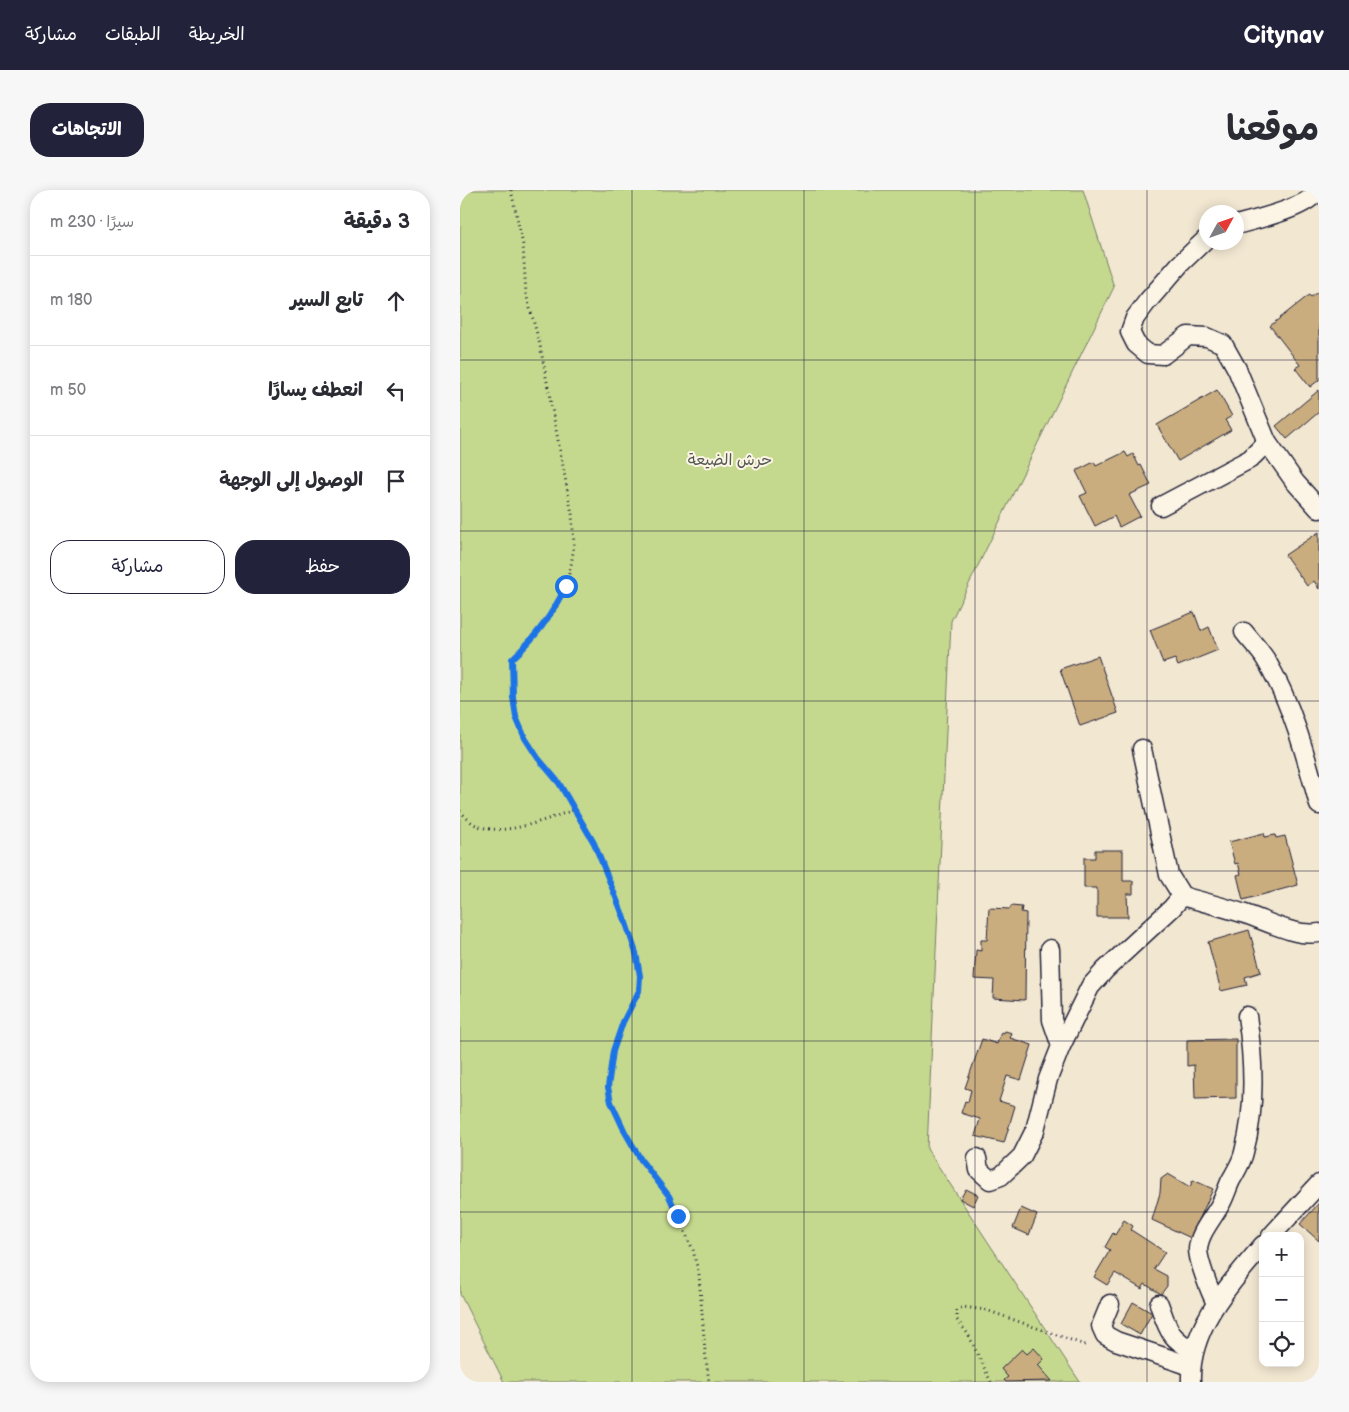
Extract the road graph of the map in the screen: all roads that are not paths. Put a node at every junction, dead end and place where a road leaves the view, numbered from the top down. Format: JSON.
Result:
{"nodes":[{"id":1,"x":1317,"y":190,"type":"edge"},
{"id":2,"x":1244,"y":222,"type":"edge"},
{"id":3,"x":1199,"y":246,"type":"edge"},
{"id":4,"x":1267,"y":442,"type":"junction"},
{"id":5,"x":1161,"y":506,"type":"dead end"},
{"id":6,"x":1319,"y":509,"type":"edge"},
{"id":7,"x":1244,"y":632,"type":"dead end"},
{"id":8,"x":1142,"y":749,"type":"dead end"},
{"id":9,"x":1319,"y":805,"type":"edge"},
{"id":10,"x":1182,"y":896,"type":"junction"},
{"id":11,"x":1319,"y":933,"type":"edge"},
{"id":12,"x":1050,"y":949,"type":"dead end"},
{"id":13,"x":1247,"y":1016,"type":"dead end"},
{"id":14,"x":1061,"y":1046,"type":"junction"},
{"id":15,"x":977,"y":1158,"type":"dead end"},
{"id":16,"x":1319,"y":1184,"type":"edge"},
{"id":17,"x":1275,"y":1232,"type":"edge"},
{"id":18,"x":1259,"y":1250,"type":"edge"},
{"id":19,"x":1216,"y":1303,"type":"junction"},
{"id":20,"x":1110,"y":1304,"type":"dead end"},
{"id":21,"x":1159,"y":1304,"type":"dead end"},
{"id":22,"x":1192,"y":1366,"type":"edge"}],
"edges":[{"from":1,"to":2,"type":"street"},
{"from":3,"to":4,"type":"street"},
{"from":4,"to":5,"type":"street"},
{"from":4,"to":6,"type":"street"},
{"from":7,"to":9,"type":"street"},
{"from":8,"to":10,"type":"street"},
{"from":10,"to":11,"type":"street"},
{"from":10,"to":14,"type":"street"},
{"from":12,"to":14,"type":"street"},
{"from":13,"to":19,"type":"street"},
{"from":14,"to":15,"type":"street"},
{"from":16,"to":17,"type":"street"},
{"from":18,"to":19,"type":"street"},
{"from":19,"to":22,"type":"street"},
{"from":20,"to":22,"type":"street"},
{"from":21,"to":22,"type":"street"}]}
